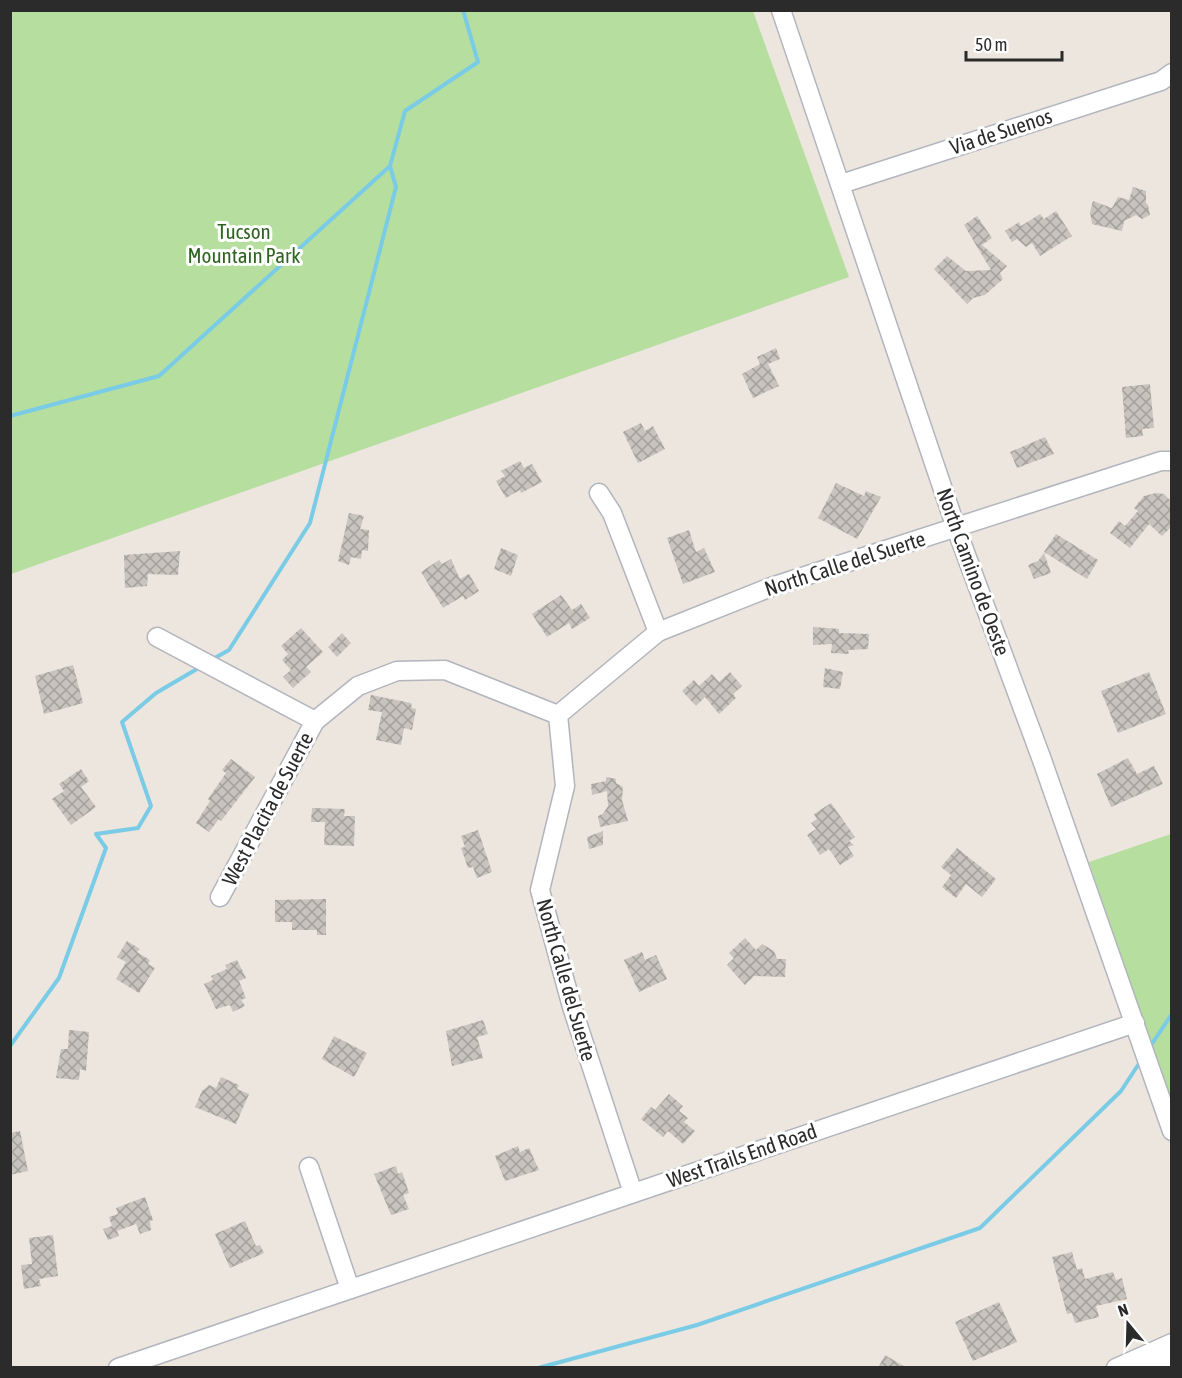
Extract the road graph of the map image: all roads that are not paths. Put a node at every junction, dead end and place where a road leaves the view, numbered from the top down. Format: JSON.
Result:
{"nodes":[{"id":1,"x":781,"y":10,"type":"edge"},
{"id":2,"x":1166,"y":77,"type":"edge"},
{"id":3,"x":841,"y":184,"type":"junction"},
{"id":4,"x":1172,"y":461,"type":"edge"},
{"id":5,"x":599,"y":493,"type":"dead end"},
{"id":6,"x":956,"y":528,"type":"junction"},
{"id":7,"x":658,"y":632,"type":"junction"},
{"id":8,"x":157,"y":637,"type":"dead end"},
{"id":9,"x":558,"y":715,"type":"junction"},
{"id":10,"x":315,"y":721,"type":"junction"},
{"id":11,"x":220,"y":897,"type":"dead end"},
{"id":12,"x":1135,"y":1023,"type":"junction"},
{"id":13,"x":1172,"y":1131,"type":"edge"},
{"id":14,"x":309,"y":1167,"type":"dead end"},
{"id":15,"x":633,"y":1193,"type":"junction"},
{"id":16,"x":350,"y":1289,"type":"junction"},
{"id":17,"x":1172,"y":1343,"type":"edge"},
{"id":18,"x":1172,"y":1358,"type":"edge"},
{"id":19,"x":1135,"y":1361,"type":"junction"},
{"id":20,"x":118,"y":1368,"type":"edge"},
{"id":21,"x":1116,"y":1368,"type":"edge"}],
"edges":[{"from":1,"to":3,"type":"street","name":"North Camino de Oeste"},
{"from":2,"to":3,"type":"street","name":"Via de Suenos"},
{"from":3,"to":6,"type":"street","name":"North Camino de Oeste"},
{"from":4,"to":6,"type":"street","name":"North Calle del Suerte"},
{"from":5,"to":7,"type":"street"},
{"from":6,"to":7,"type":"street","name":"North Calle del Suerte"},
{"from":6,"to":12,"type":"street","name":"North Camino de Oeste"},
{"from":7,"to":9,"type":"street","name":"North Calle del Suerte"},
{"from":8,"to":10,"type":"street","name":"West Placita de Suerte"},
{"from":9,"to":10,"type":"street","name":"West Placita de Suerte"},
{"from":9,"to":15,"type":"street","name":"North Calle del Suerte"},
{"from":10,"to":11,"type":"street","name":"West Placita de Suerte"},
{"from":12,"to":13,"type":"street","name":"North Camino de Oeste"},
{"from":12,"to":15,"type":"street","name":"West Trails End Road"},
{"from":14,"to":16,"type":"street"},
{"from":15,"to":16,"type":"street","name":"West Trails End Road"},
{"from":16,"to":20,"type":"street","name":"West Trails End Road"},
{"from":17,"to":19,"type":"street"},
{"from":18,"to":19,"type":"street"},
{"from":19,"to":21,"type":"street"}]}
